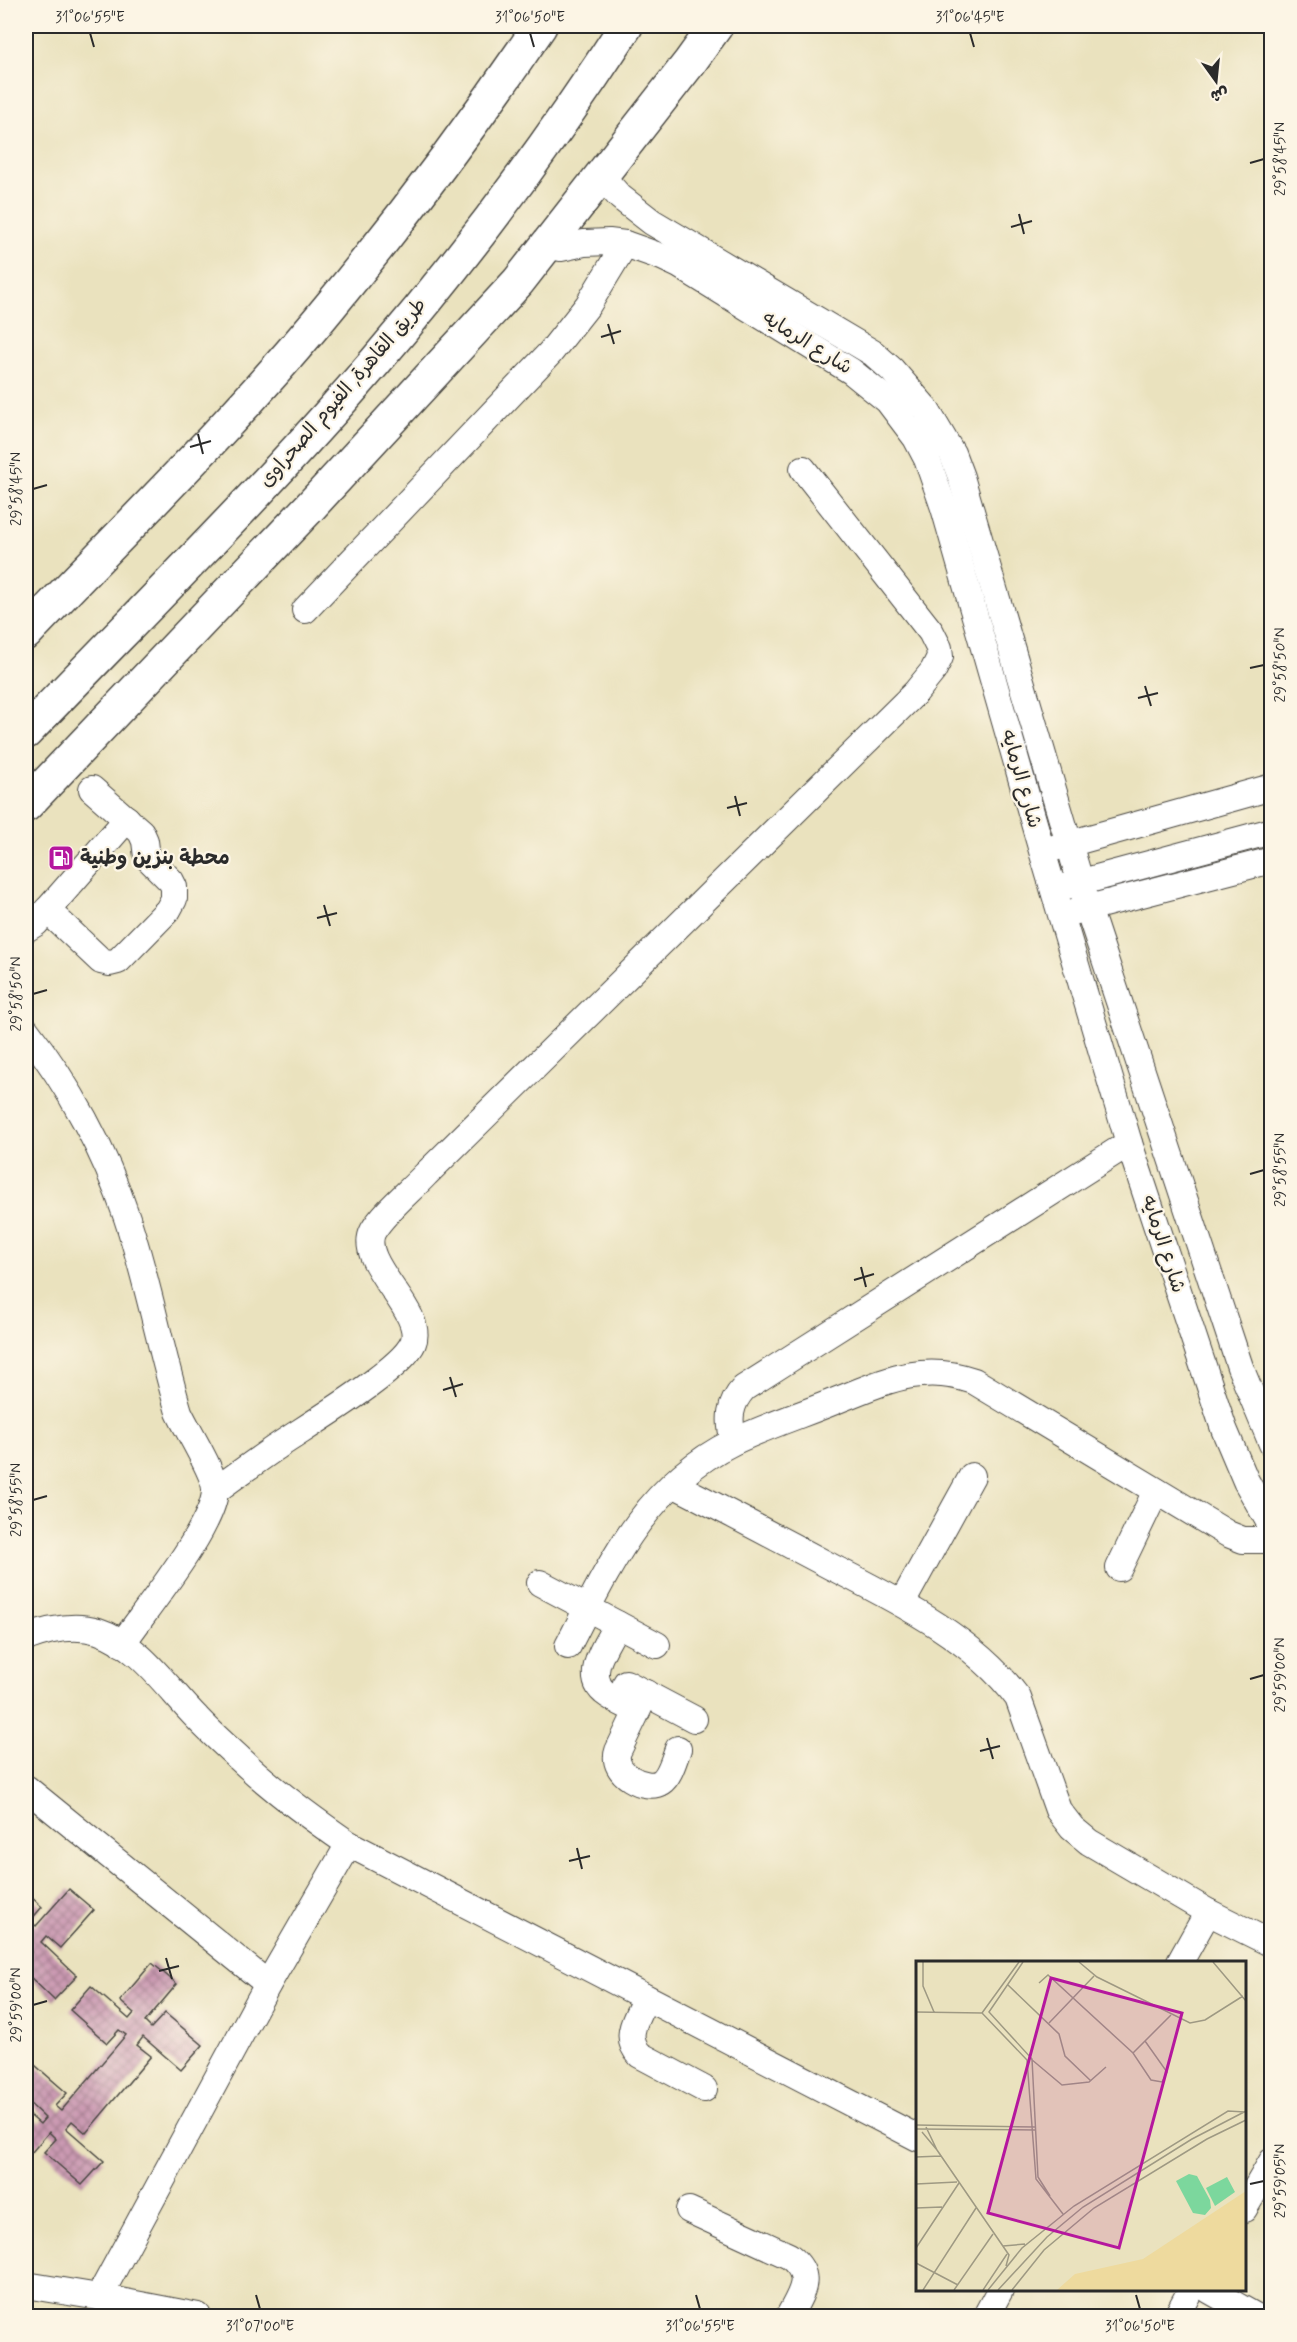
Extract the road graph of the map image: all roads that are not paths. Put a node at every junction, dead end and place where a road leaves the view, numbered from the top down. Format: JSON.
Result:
{"nodes":[{"id":1,"x":540,"y":26,"type":"edge"},
{"id":2,"x":626,"y":26,"type":"edge"},
{"id":3,"x":716,"y":26,"type":"edge"},
{"id":4,"x":602,"y":177,"type":"junction"},
{"id":5,"x":625,"y":244,"type":"junction"},
{"id":6,"x":548,"y":245,"type":"junction"},
{"id":7,"x":803,"y":469,"type":"dead end"},
{"id":8,"x":305,"y":610,"type":"dead end"},
{"id":9,"x":26,"y":633,"type":"edge"},
{"id":10,"x":26,"y":732,"type":"edge"},
{"id":11,"x":1272,"y":788,"type":"edge"},
{"id":12,"x":92,"y":789,"type":"dead end"},
{"id":13,"x":26,"y":805,"type":"edge"},
{"id":14,"x":127,"y":819,"type":"junction"},
{"id":15,"x":1272,"y":831,"type":"edge"},
{"id":16,"x":1069,"y":843,"type":"junction"},
{"id":17,"x":1042,"y":851,"type":"junction"},
{"id":18,"x":1272,"y":860,"type":"edge"},
{"id":19,"x":1080,"y":883,"type":"junction"},
{"id":20,"x":1053,"y":889,"type":"junction"},
{"id":21,"x":1088,"y":908,"type":"junction"},
{"id":22,"x":47,"y":910,"type":"junction"},
{"id":23,"x":1061,"y":915,"type":"junction"},
{"id":24,"x":26,"y":929,"type":"edge"},
{"id":25,"x":26,"y":1030,"type":"edge"},
{"id":26,"x":1129,"y":1143,"type":"junction"},
{"id":27,"x":734,"y":1441,"type":"junction"},
{"id":28,"x":1272,"y":1444,"type":"edge"},
{"id":29,"x":972,"y":1476,"type":"dead end"},
{"id":30,"x":673,"y":1484,"type":"junction"},
{"id":31,"x":215,"y":1491,"type":"junction"},
{"id":32,"x":1156,"y":1491,"type":"junction"},
{"id":33,"x":1272,"y":1527,"type":"edge"},
{"id":34,"x":1272,"y":1540,"type":"edge"},
{"id":35,"x":1119,"y":1568,"type":"dead end"},
{"id":36,"x":540,"y":1583,"type":"dead end"},
{"id":37,"x":902,"y":1603,"type":"junction"},
{"id":38,"x":587,"y":1608,"type":"junction"},
{"id":39,"x":617,"y":1624,"type":"junction"},
{"id":40,"x":26,"y":1638,"type":"edge"},
{"id":41,"x":122,"y":1644,"type":"junction"},
{"id":42,"x":657,"y":1645,"type":"dead end"},
{"id":43,"x":568,"y":1646,"type":"dead end"},
{"id":44,"x":636,"y":1696,"type":"junction"},
{"id":45,"x":694,"y":1719,"type":"dead end"},
{"id":46,"x":678,"y":1749,"type":"dead end"},
{"id":47,"x":26,"y":1788,"type":"edge"},
{"id":48,"x":349,"y":1844,"type":"junction"},
{"id":49,"x":1208,"y":1912,"type":"junction"},
{"id":50,"x":1272,"y":1944,"type":"edge"},
{"id":51,"x":1181,"y":1961,"type":"edge"},
{"id":52,"x":268,"y":1984,"type":"junction"},
{"id":53,"x":646,"y":1998,"type":"junction"},
{"id":54,"x":704,"y":2089,"type":"dead end"},
{"id":55,"x":916,"y":2137,"type":"edge"},
{"id":56,"x":1272,"y":2161,"type":"edge"},
{"id":57,"x":1246,"y":2208,"type":"edge"},
{"id":58,"x":689,"y":2210,"type":"dead end"},
{"id":59,"x":26,"y":2285,"type":"edge"},
{"id":60,"x":999,"y":2291,"type":"edge"},
{"id":61,"x":1190,"y":2291,"type":"edge"},
{"id":62,"x":1212,"y":2291,"type":"edge"},
{"id":63,"x":99,"y":2296,"type":"junction"},
{"id":64,"x":198,"y":2316,"type":"edge"},
{"id":65,"x":789,"y":2316,"type":"edge"},
{"id":66,"x":986,"y":2316,"type":"edge"},
{"id":67,"x":1177,"y":2316,"type":"edge"},
{"id":68,"x":1255,"y":2316,"type":"edge"}],
"edges":[{"from":1,"to":9,"type":"main road"},
{"from":2,"to":10,"type":"main road","name":"طريق القاهرة, الفيوم الصحراوى"},
{"from":3,"to":4,"type":"main road"},
{"from":4,"to":6,"type":"main road"},
{"from":4,"to":16,"type":"street","name":"شارع الرمايه"},
{"from":5,"to":6,"type":"street","name":"شارع الرمايه"},
{"from":5,"to":8,"type":"street"},
{"from":5,"to":17,"type":"street","name":"شارع الرمايه"},
{"from":6,"to":13,"type":"main road"},
{"from":7,"to":31,"type":"street"},
{"from":11,"to":16,"type":"street"},
{"from":12,"to":14,"type":"street"},
{"from":14,"to":22,"type":"street"},
{"from":14,"to":22,"type":"street"},
{"from":15,"to":19,"type":"street"},
{"from":16,"to":17,"type":"street"},
{"from":16,"to":19,"type":"street","name":"شارع الرمايه"},
{"from":17,"to":20,"type":"street","name":"شارع الرمايه"},
{"from":18,"to":21,"type":"street"},
{"from":19,"to":20,"type":"street"},
{"from":19,"to":21,"type":"street","name":"شارع الرمايه"},
{"from":20,"to":23,"type":"street","name":"شارع الرمايه"},
{"from":21,"to":23,"type":"street"},
{"from":21,"to":28,"type":"street","name":"شارع الرمايه"},
{"from":22,"to":24,"type":"street"},
{"from":23,"to":26,"type":"street","name":"شارع الرمايه"},
{"from":25,"to":31,"type":"street"},
{"from":26,"to":27,"type":"street"},
{"from":26,"to":33,"type":"street","name":"شارع الرمايه"},
{"from":27,"to":30,"type":"street"},
{"from":27,"to":32,"type":"street"},
{"from":29,"to":37,"type":"street"},
{"from":30,"to":37,"type":"street"},
{"from":30,"to":38,"type":"street"},
{"from":31,"to":41,"type":"street"},
{"from":32,"to":34,"type":"street"},
{"from":32,"to":35,"type":"street"},
{"from":36,"to":38,"type":"street"},
{"from":37,"to":49,"type":"street"},
{"from":38,"to":39,"type":"street"},
{"from":38,"to":43,"type":"street"},
{"from":39,"to":42,"type":"street"},
{"from":39,"to":44,"type":"street"},
{"from":40,"to":41,"type":"street"},
{"from":41,"to":48,"type":"street"},
{"from":44,"to":45,"type":"street"},
{"from":44,"to":46,"type":"street"},
{"from":47,"to":52,"type":"street"},
{"from":48,"to":52,"type":"street"},
{"from":48,"to":53,"type":"street"},
{"from":49,"to":50,"type":"street"},
{"from":49,"to":51,"type":"street"},
{"from":52,"to":63,"type":"street"},
{"from":53,"to":54,"type":"street"},
{"from":53,"to":55,"type":"street"},
{"from":56,"to":57,"type":"street"},
{"from":58,"to":65,"type":"street"},
{"from":59,"to":63,"type":"street"},
{"from":60,"to":66,"type":"street"},
{"from":61,"to":67,"type":"street"},
{"from":62,"to":68,"type":"street"},
{"from":63,"to":64,"type":"street"}]}
